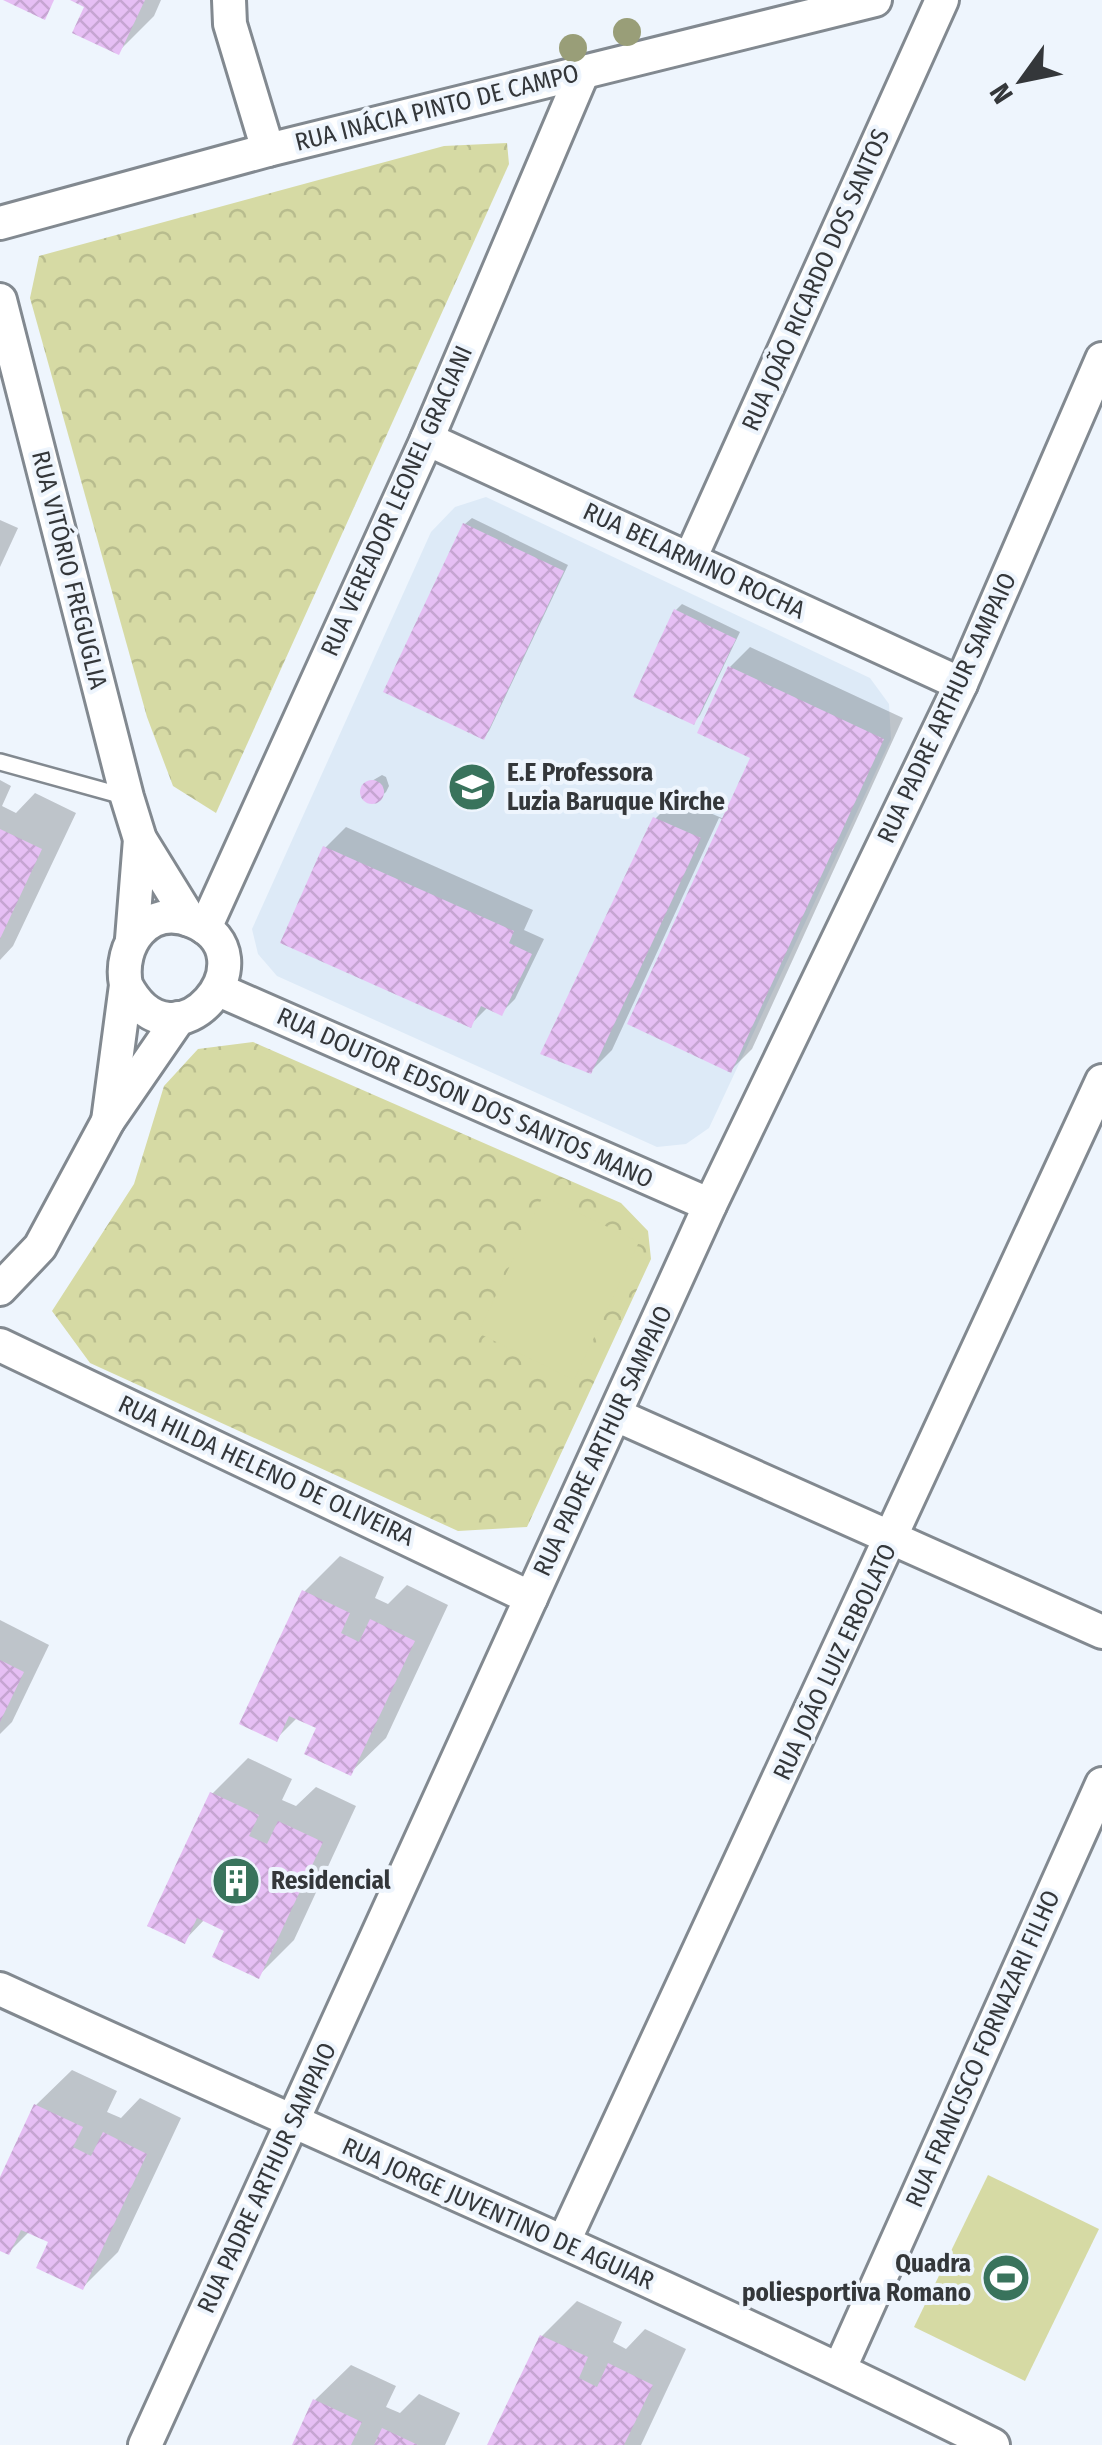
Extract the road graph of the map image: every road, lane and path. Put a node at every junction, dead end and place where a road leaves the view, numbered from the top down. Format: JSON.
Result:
{"nodes":[{"id":1,"x":229,"y":0,"type":"edge"},
{"id":2,"x":942,"y":0,"type":"edge"},
{"id":3,"x":863,"y":2,"type":"edge"},
{"id":4,"x":584,"y":72,"type":"junction"},
{"id":5,"x":268,"y":150,"type":"junction"},
{"id":6,"x":0,"y":223,"type":"edge"},
{"id":7,"x":0,"y":300,"type":"edge"},
{"id":8,"x":1102,"y":359,"type":"edge"},
{"id":9,"x":1102,"y":415,"type":"edge"},
{"id":10,"x":426,"y":439,"type":"junction"},
{"id":11,"x":1066,"y":439,"type":"junction"},
{"id":12,"x":690,"y":559,"type":"junction"},
{"id":13,"x":961,"y":684,"type":"junction"},
{"id":14,"x":0,"y":762,"type":"edge"},
{"id":15,"x":127,"y":797,"type":"junction"},
{"id":16,"x":140,"y":839,"type":"junction"},
{"id":17,"x":197,"y":924,"type":"junction"},
{"id":18,"x":132,"y":939,"type":"junction"},
{"id":19,"x":126,"y":985,"type":"junction"},
{"id":20,"x":219,"y":990,"type":"junction"},
{"id":21,"x":179,"y":1018,"type":"junction"},
{"id":22,"x":1102,"y":1081,"type":"edge"},
{"id":23,"x":108,"y":1121,"type":"junction"},
{"id":24,"x":710,"y":1205,"type":"junction"},
{"id":25,"x":0,"y":1289,"type":"edge"},
{"id":26,"x":0,"y":1345,"type":"edge"},
{"id":27,"x":616,"y":1415,"type":"junction"},
{"id":28,"x":893,"y":1536,"type":"junction"},
{"id":29,"x":532,"y":1598,"type":"junction"},
{"id":30,"x":1102,"y":1632,"type":"edge"},
{"id":31,"x":1102,"y":1784,"type":"edge"},
{"id":32,"x":0,"y":1989,"type":"edge"},
{"id":33,"x":293,"y":2123,"type":"junction"},
{"id":34,"x":564,"y":2241,"type":"junction"},
{"id":35,"x":840,"y":2368,"type":"junction"},
{"id":36,"x":145,"y":2445,"type":"edge"},
{"id":37,"x":993,"y":2445,"type":"edge"}],
"edges":[{"from":1,"to":5,"type":"street"},
{"from":2,"to":12,"type":"street","name":"RUA JOÃO RICARDO DOS SANTOS"},
{"from":3,"to":4,"type":"street","name":"RUA INÁCIA PINTO DE CAMPO"},
{"from":4,"to":5,"type":"street","name":"RUA INÁCIA PINTO DE CAMPO"},
{"from":4,"to":10,"type":"street","name":"RUA VEREADOR LEONEL GRACIANI"},
{"from":5,"to":6,"type":"street","name":"RUA INÁCIA PINTO DE CAMPO"},
{"from":7,"to":15,"type":"street","name":"RUA VITÓRIO FREGUGLIA"},
{"from":8,"to":11,"type":"street","name":"RUA PADRE ARTHUR SAMPAIO"},
{"from":9,"to":11,"type":"street"},
{"from":10,"to":12,"type":"street","name":"RUA BELARMINO ROCHA"},
{"from":10,"to":17,"type":"street","name":"RUA VEREADOR LEONEL GRACIANI"},
{"from":11,"to":13,"type":"street","name":"RUA PADRE ARTHUR SAMPAIO"},
{"from":12,"to":13,"type":"street","name":"RUA BELARMINO ROCHA"},
{"from":13,"to":24,"type":"street","name":"RUA PADRE ARTHUR SAMPAIO"},
{"from":14,"to":15,"type":"lane"},
{"from":15,"to":16,"type":"street","name":"RUA VITÓRIO FREGUGLIA"},
{"from":16,"to":17,"type":"street","name":"RUA VITÓRIO FREGUGLIA"},
{"from":16,"to":18,"type":"street","name":"RUA VITÓRIO FREGUGLIA"},
{"from":17,"to":18,"type":"street"},
{"from":17,"to":20,"type":"street"},
{"from":18,"to":19,"type":"street"},
{"from":19,"to":21,"type":"street"},
{"from":19,"to":23,"type":"street"},
{"from":20,"to":21,"type":"street"},
{"from":20,"to":24,"type":"street","name":"RUA DOUTOR EDSON DOS SANTOS MANO"},
{"from":21,"to":23,"type":"street"},
{"from":22,"to":28,"type":"street","name":"RUA JOÃO LUIZ ERBOLATO"},
{"from":23,"to":25,"type":"street"},
{"from":24,"to":27,"type":"street","name":"RUA PADRE ARTHUR SAMPAIO"},
{"from":26,"to":29,"type":"street","name":"RUA HILDA HELENO DE OLIVEIRA"},
{"from":27,"to":28,"type":"street"},
{"from":27,"to":29,"type":"street","name":"RUA PADRE ARTHUR SAMPAIO"},
{"from":28,"to":30,"type":"street"},
{"from":28,"to":34,"type":"street","name":"RUA JOÃO LUIZ ERBOLATO"},
{"from":29,"to":33,"type":"street","name":"RUA PADRE ARTHUR SAMPAIO"},
{"from":31,"to":35,"type":"street","name":"RUA FRANCISCO FORNAZARI FILHO"},
{"from":32,"to":33,"type":"street","name":"RUA JORGE JUVENTINO DE AGUIAR"},
{"from":33,"to":34,"type":"street","name":"RUA JORGE JUVENTINO DE AGUIAR"},
{"from":33,"to":36,"type":"street","name":"RUA PADRE ARTHUR SAMPAIO"},
{"from":34,"to":35,"type":"street","name":"RUA JORGE JUVENTINO DE AGUIAR"},
{"from":35,"to":37,"type":"street","name":"RUA JORGE JUVENTINO DE AGUIAR"}]}
